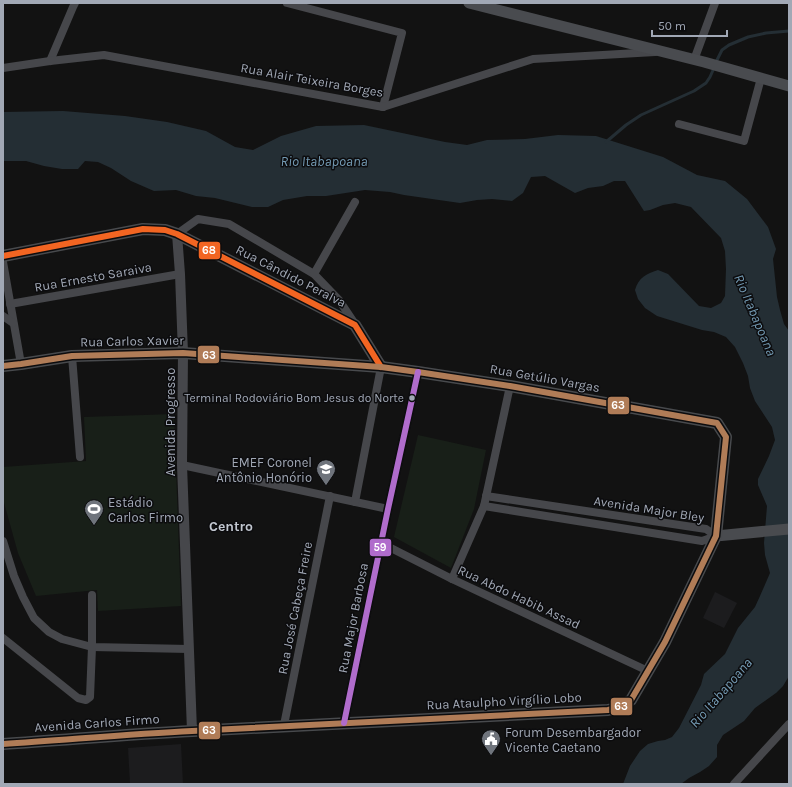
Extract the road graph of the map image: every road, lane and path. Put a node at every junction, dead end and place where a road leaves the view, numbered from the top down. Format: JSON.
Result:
{"nodes":[{"id":1,"x":75,"y":3,"type":"edge"},
{"id":2,"x":287,"y":3,"type":"edge"},
{"id":3,"x":468,"y":3,"type":"edge"},
{"id":4,"x":715,"y":3,"type":"edge"},
{"id":5,"x":662,"y":51,"type":"junction"},
{"id":6,"x":50,"y":61,"type":"junction"},
{"id":7,"x":699,"y":61,"type":"junction"},
{"id":8,"x":3,"y":68,"type":"edge"},
{"id":9,"x":761,"y":78,"type":"junction"},
{"id":10,"x":789,"y":86,"type":"edge"},
{"id":11,"x":383,"y":107,"type":"junction"},
{"id":12,"x":679,"y":124,"type":"dead end"},
{"id":13,"x":355,"y":202,"type":"dead end"},
{"id":14,"x":177,"y":234,"type":"junction"},
{"id":15,"x":3,"y":256,"type":"edge"},
{"id":16,"x":3,"y":262,"type":"edge"},
{"id":17,"x":180,"y":274,"type":"junction"},
{"id":18,"x":314,"y":274,"type":"junction"},
{"id":19,"x":10,"y":304,"type":"junction"},
{"id":20,"x":3,"y":316,"type":"edge"},
{"id":21,"x":13,"y":323,"type":"junction"},
{"id":22,"x":355,"y":325,"type":"junction"},
{"id":23,"x":183,"y":353,"type":"junction"},
{"id":24,"x":72,"y":356,"type":"junction"},
{"id":25,"x":21,"y":364,"type":"junction"},
{"id":26,"x":3,"y":366,"type":"edge"},
{"id":27,"x":381,"y":367,"type":"junction"},
{"id":28,"x":418,"y":372,"type":"junction"},
{"id":29,"x":510,"y":386,"type":"junction"},
{"id":30,"x":80,"y":457,"type":"dead end"},
{"id":31,"x":182,"y":465,"type":"junction"},
{"id":32,"x":330,"y":496,"type":"junction"},
{"id":33,"x":486,"y":496,"type":"junction"},
{"id":34,"x":355,"y":502,"type":"junction"},
{"id":35,"x":484,"y":506,"type":"junction"},
{"id":36,"x":388,"y":509,"type":"junction"},
{"id":37,"x":789,"y":529,"type":"edge"},
{"id":38,"x":716,"y":536,"type":"junction"},
{"id":39,"x":3,"y":541,"type":"edge"},
{"id":40,"x":381,"y":543,"type":"junction"},
{"id":41,"x":452,"y":579,"type":"junction"},
{"id":42,"x":92,"y":595,"type":"dead end"},
{"id":43,"x":3,"y":638,"type":"edge"},
{"id":44,"x":92,"y":647,"type":"junction"},
{"id":45,"x":189,"y":649,"type":"junction"},
{"id":46,"x":648,"y":671,"type":"junction"},
{"id":47,"x":344,"y":723,"type":"junction"},
{"id":48,"x":789,"y":724,"type":"edge"},
{"id":49,"x":284,"y":726,"type":"junction"},
{"id":50,"x":192,"y":730,"type":"junction"},
{"id":51,"x":3,"y":744,"type":"edge"},
{"id":52,"x":741,"y":777,"type":"junction"},
{"id":53,"x":734,"y":784,"type":"edge"},
{"id":54,"x":748,"y":784,"type":"edge"}],
"edges":[{"from":1,"to":6,"type":"street"},
{"from":2,"to":11,"type":"street"},
{"from":3,"to":5,"type":"main road"},
{"from":4,"to":7,"type":"street"},
{"from":5,"to":7,"type":"main road"},
{"from":5,"to":11,"type":"street","name":"Rua Alair Teixeira Borges"},
{"from":6,"to":8,"type":"street","name":"Rua Alair Teixeira Borges"},
{"from":6,"to":11,"type":"street","name":"Rua Alair Teixeira Borges"},
{"from":7,"to":9,"type":"main road"},
{"from":9,"to":10,"type":"main road"},
{"from":9,"to":12,"type":"street"},
{"from":13,"to":18,"type":"street"},
{"from":14,"to":15,"type":"main road","name":"Rua Cândido Peralva"},
{"from":14,"to":17,"type":"street","name":"Avenida Progresso"},
{"from":14,"to":18,"type":"street"},
{"from":14,"to":22,"type":"main road","name":"Rua Cândido Peralva"},
{"from":16,"to":19,"type":"street"},
{"from":17,"to":19,"type":"street","name":"Rua Ernesto Saraiva"},
{"from":17,"to":23,"type":"street","name":"Avenida Progresso"},
{"from":18,"to":22,"type":"street"},
{"from":19,"to":21,"type":"street"},
{"from":20,"to":21,"type":"street"},
{"from":21,"to":25,"type":"street"},
{"from":22,"to":27,"type":"main road","name":"Rua Cândido Peralva"},
{"from":23,"to":24,"type":"main road","name":"Rua Carlos Xavier"},
{"from":23,"to":27,"type":"main road","name":"Rua Carlos Xavier"},
{"from":23,"to":31,"type":"street","name":"Avenida Progresso"},
{"from":24,"to":25,"type":"main road","name":"Rua Carlos Xavier"},
{"from":24,"to":30,"type":"street"},
{"from":25,"to":26,"type":"main road","name":"Rua Carlos Xavier"},
{"from":27,"to":28,"type":"main road","name":"Rua Carlos Xavier"},
{"from":27,"to":34,"type":"street"},
{"from":28,"to":29,"type":"main road","name":"Rua Getúlio Vargas"},
{"from":28,"to":36,"type":"street","name":"Rua Major Barbosa"},
{"from":29,"to":33,"type":"street"},
{"from":29,"to":38,"type":"main road","name":"Rua Getúlio Vargas"},
{"from":31,"to":32,"type":"street"},
{"from":31,"to":45,"type":"street","name":"Avenida Progresso"},
{"from":32,"to":34,"type":"street"},
{"from":32,"to":49,"type":"street","name":"Rua José Cabeça Freire"},
{"from":33,"to":35,"type":"street"},
{"from":33,"to":38,"type":"street","name":"Avenida Major Bley"},
{"from":34,"to":36,"type":"street"},
{"from":35,"to":38,"type":"street","name":"Avenida Major Bley"},
{"from":35,"to":41,"type":"street"},
{"from":36,"to":40,"type":"street","name":"Rua Major Barbosa"},
{"from":37,"to":38,"type":"main road"},
{"from":38,"to":46,"type":"main road","name":"Rua Ataulpho Virgílio Lobo"},
{"from":39,"to":44,"type":"street"},
{"from":40,"to":41,"type":"street","name":"Rua Abdo Habib Assad"},
{"from":40,"to":47,"type":"street","name":"Rua Major Barbosa"},
{"from":41,"to":46,"type":"street","name":"Rua Abdo Habib Assad"},
{"from":42,"to":44,"type":"street"},
{"from":43,"to":44,"type":"street"},
{"from":44,"to":45,"type":"street"},
{"from":45,"to":50,"type":"street","name":"Avenida Progresso"},
{"from":46,"to":47,"type":"main road","name":"Rua Ataulpho Virgílio Lobo"},
{"from":47,"to":49,"type":"main road","name":"Rua Ataulpho Virgílio Lobo"},
{"from":48,"to":52,"type":"street"},
{"from":49,"to":50,"type":"main road","name":"Rua Ataulpho Virgílio Lobo"},
{"from":50,"to":51,"type":"main road","name":"Avenida Carlos Firmo"},
{"from":52,"to":53,"type":"street"},
{"from":52,"to":54,"type":"street"}]}
